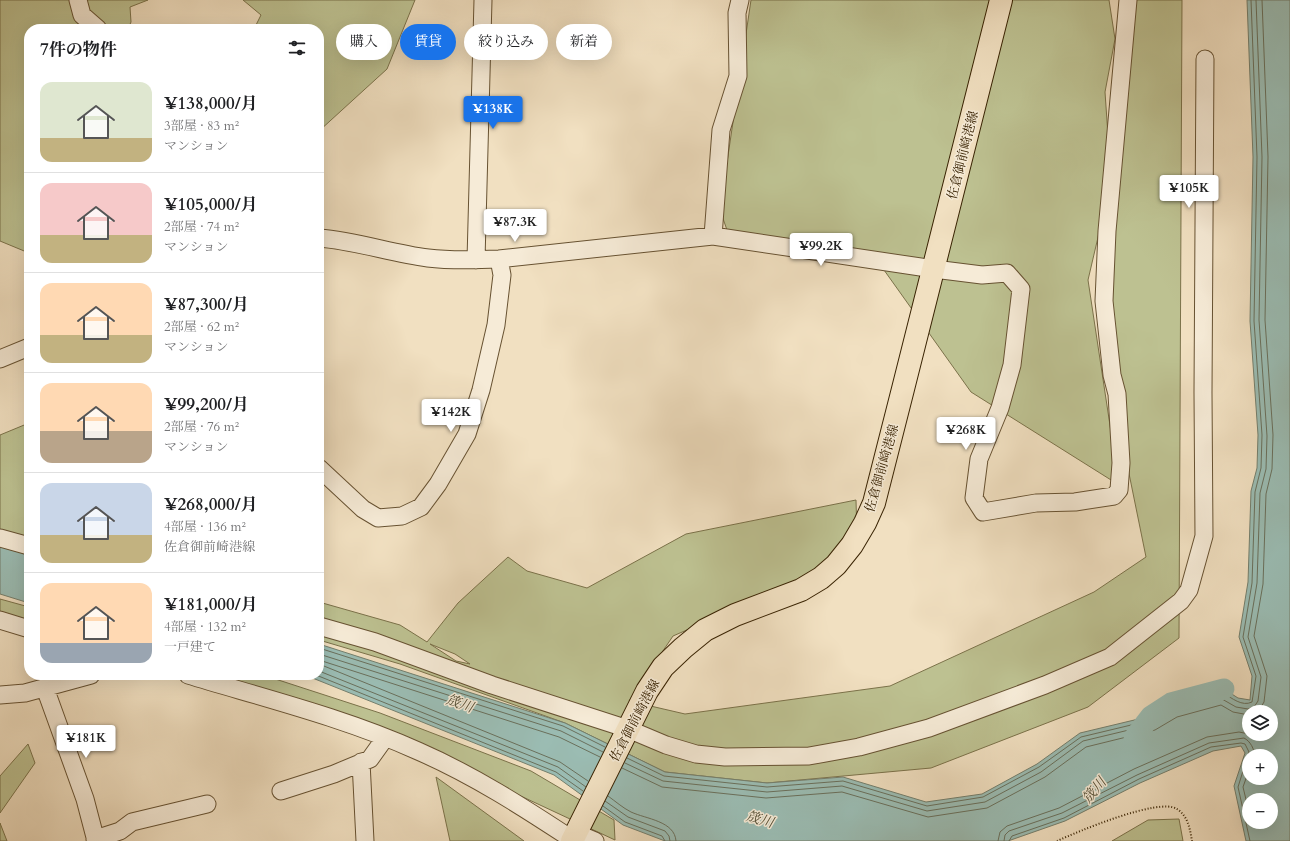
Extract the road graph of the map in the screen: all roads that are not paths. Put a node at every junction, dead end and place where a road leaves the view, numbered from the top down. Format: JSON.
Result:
{"nodes":[{"id":1,"x":78,"y":0,"type":"edge"},
{"id":2,"x":483,"y":0,"type":"edge"},
{"id":3,"x":740,"y":0,"type":"edge"},
{"id":4,"x":1001,"y":0,"type":"edge"},
{"id":5,"x":1128,"y":0,"type":"edge"},
{"id":6,"x":92,"y":24,"type":"edge"},
{"id":7,"x":1205,"y":59,"type":"dead end"},
{"id":8,"x":713,"y":236,"type":"junction"},
{"id":9,"x":324,"y":238,"type":"edge"},
{"id":10,"x":499,"y":259,"type":"junction"},
{"id":11,"x":476,"y":260,"type":"junction"},
{"id":12,"x":934,"y":269,"type":"junction"},
{"id":13,"x":24,"y":349,"type":"edge"},
{"id":14,"x":0,"y":359,"type":"edge"},
{"id":15,"x":324,"y":473,"type":"edge"},
{"id":16,"x":0,"y":538,"type":"edge"},
{"id":17,"x":24,"y":545,"type":"edge"},
{"id":18,"x":0,"y":620,"type":"edge"},
{"id":19,"x":24,"y":627,"type":"edge"},
{"id":20,"x":324,"y":627,"type":"edge"},
{"id":21,"x":73,"y":680,"type":"edge"},
{"id":22,"x":204,"y":680,"type":"edge"},
{"id":23,"x":45,"y":688,"type":"junction"},
{"id":24,"x":0,"y":695,"type":"edge"},
{"id":25,"x":627,"y":731,"type":"junction"},
{"id":26,"x":385,"y":738,"type":"junction"},
{"id":27,"x":361,"y":762,"type":"junction"},
{"id":28,"x":281,"y":791,"type":"dead end"},
{"id":29,"x":207,"y":804,"type":"dead end"},
{"id":30,"x":579,"y":839,"type":"edge"},
{"id":31,"x":96,"y":840,"type":"edge"},
{"id":32,"x":365,"y":841,"type":"edge"}],
"edges":[{"from":1,"to":6,"type":"street"},
{"from":2,"to":11,"type":"street"},
{"from":3,"to":8,"type":"street"},
{"from":4,"to":12,"type":"main road","name":"佐倉御前崎港線"},
{"from":5,"to":12,"type":"street"},
{"from":7,"to":25,"type":"street"},
{"from":8,"to":10,"type":"street"},
{"from":8,"to":12,"type":"street"},
{"from":9,"to":11,"type":"street"},
{"from":10,"to":11,"type":"street"},
{"from":10,"to":15,"type":"street"},
{"from":12,"to":25,"type":"main road","name":"佐倉御前崎港線"},
{"from":13,"to":14,"type":"street"},
{"from":16,"to":17,"type":"street"},
{"from":18,"to":19,"type":"street"},
{"from":20,"to":25,"type":"street"},
{"from":21,"to":23,"type":"street"},
{"from":22,"to":26,"type":"street"},
{"from":23,"to":24,"type":"street"},
{"from":23,"to":31,"type":"street"},
{"from":25,"to":30,"type":"main road","name":"佐倉御前崎港線"},
{"from":26,"to":27,"type":"street"},
{"from":26,"to":30,"type":"street"},
{"from":27,"to":28,"type":"street"},
{"from":27,"to":32,"type":"street"},
{"from":29,"to":31,"type":"street"}]}
